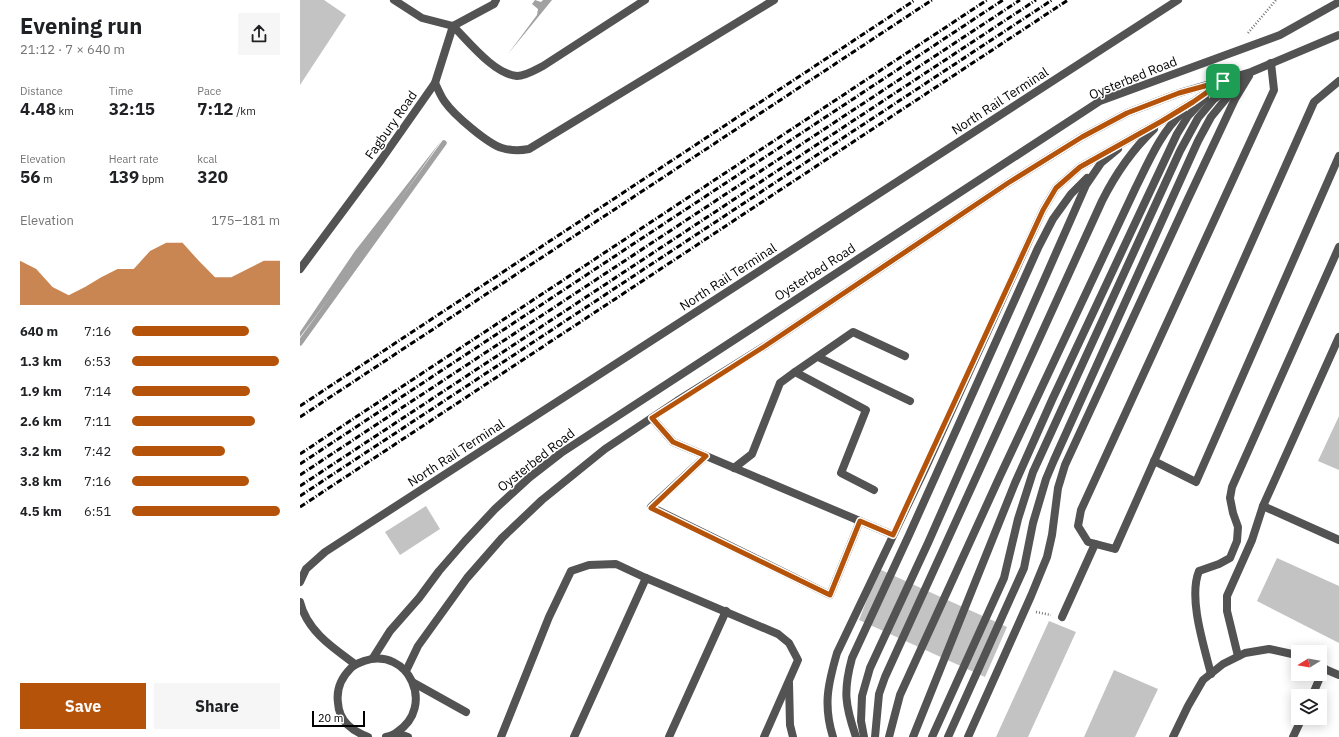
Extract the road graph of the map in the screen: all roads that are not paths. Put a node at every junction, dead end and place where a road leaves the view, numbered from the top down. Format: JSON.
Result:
{"nodes":[{"id":1,"x":394,"y":0,"type":"edge"},
{"id":2,"x":496,"y":0,"type":"edge"},
{"id":3,"x":645,"y":0,"type":"edge"},
{"id":4,"x":774,"y":0,"type":"edge"},
{"id":5,"x":1178,"y":0,"type":"edge"},
{"id":6,"x":1339,"y":2,"type":"edge"},
{"id":7,"x":453,"y":26,"type":"junction"},
{"id":8,"x":1339,"y":35,"type":"edge"},
{"id":9,"x":1271,"y":63,"type":"junction"},
{"id":10,"x":1252,"y":72,"type":"junction"},
{"id":11,"x":1339,"y":80,"type":"edge"},
{"id":12,"x":1223,"y":81,"type":"junction"},
{"id":13,"x":435,"y":83,"type":"junction"},
{"id":14,"x":1193,"y":102,"type":"junction"},
{"id":15,"x":1162,"y":121,"type":"junction"},
{"id":16,"x":1129,"y":139,"type":"junction"},
{"id":17,"x":1339,"y":156,"type":"edge"},
{"id":18,"x":1101,"y":163,"type":"junction"},
{"id":19,"x":1339,"y":247,"type":"edge"},
{"id":20,"x":300,"y":269,"type":"edge"},
{"id":21,"x":1339,"y":337,"type":"edge"},
{"id":22,"x":905,"y":356,"type":"dead end"},
{"id":23,"x":818,"y":357,"type":"junction"},
{"id":24,"x":795,"y":372,"type":"junction"},
{"id":25,"x":910,"y":402,"type":"dead end"},
{"id":26,"x":652,"y":418,"type":"junction"},
{"id":27,"x":706,"y":456,"type":"junction"},
{"id":28,"x":1154,"y":461,"type":"junction"},
{"id":29,"x":734,"y":468,"type":"junction"},
{"id":30,"x":874,"y":490,"type":"dead end"},
{"id":31,"x":1263,"y":506,"type":"junction"},
{"id":32,"x":860,"y":521,"type":"junction"},
{"id":33,"x":893,"y":535,"type":"junction"},
{"id":34,"x":1339,"y":540,"type":"edge"},
{"id":35,"x":1095,"y":544,"type":"junction"},
{"id":36,"x":646,"y":578,"type":"junction"},
{"id":37,"x":300,"y":582,"type":"edge"},
{"id":38,"x":300,"y":602,"type":"edge"},
{"id":39,"x":726,"y":611,"type":"junction"},
{"id":40,"x":1062,"y":617,"type":"dead end"},
{"id":41,"x":1291,"y":654,"type":"edge"},
{"id":42,"x":1238,"y":656,"type":"junction"},
{"id":43,"x":373,"y":658,"type":"junction"},
{"id":44,"x":355,"y":664,"type":"junction"},
{"id":45,"x":1327,"y":669,"type":"edge"},
{"id":46,"x":406,"y":671,"type":"junction"},
{"id":47,"x":1211,"y":674,"type":"junction"},
{"id":48,"x":1339,"y":675,"type":"edge"},
{"id":49,"x":789,"y":680,"type":"junction"},
{"id":50,"x":414,"y":683,"type":"junction"},
{"id":51,"x":466,"y":712,"type":"dead end"},
{"id":52,"x":1299,"y":725,"type":"edge"},
{"id":53,"x":356,"y":734,"type":"edge"},
{"id":54,"x":398,"y":735,"type":"edge"},
{"id":55,"x":368,"y":737,"type":"edge"},
{"id":56,"x":386,"y":737,"type":"edge"},
{"id":57,"x":408,"y":737,"type":"edge"},
{"id":58,"x":501,"y":737,"type":"edge"},
{"id":59,"x":574,"y":737,"type":"edge"},
{"id":60,"x":669,"y":737,"type":"edge"},
{"id":61,"x":764,"y":737,"type":"edge"},
{"id":62,"x":793,"y":737,"type":"edge"},
{"id":63,"x":833,"y":737,"type":"edge"},
{"id":64,"x":856,"y":737,"type":"edge"},
{"id":65,"x":864,"y":737,"type":"edge"},
{"id":66,"x":875,"y":737,"type":"edge"},
{"id":67,"x":889,"y":737,"type":"edge"},
{"id":68,"x":913,"y":737,"type":"edge"},
{"id":69,"x":932,"y":737,"type":"edge"},
{"id":70,"x":948,"y":737,"type":"edge"},
{"id":71,"x":968,"y":737,"type":"edge"},
{"id":72,"x":1173,"y":737,"type":"edge"},
{"id":73,"x":1293,"y":737,"type":"edge"}],
"edges":[{"from":1,"to":7,"type":"street"},
{"from":2,"to":7,"type":"street"},
{"from":3,"to":7,"type":"street"},
{"from":4,"to":13,"type":"street"},
{"from":5,"to":37,"type":"street","name":"North Rail Terminal"},
{"from":6,"to":43,"type":"street","name":"Oysterbed Road"},
{"from":7,"to":13,"type":"street","name":"Fagbury Road"},
{"from":8,"to":9,"type":"street"},
{"from":9,"to":10,"type":"street"},
{"from":9,"to":35,"type":"street"},
{"from":10,"to":12,"type":"street"},
{"from":10,"to":69,"type":"street"},
{"from":10,"to":70,"type":"street"},
{"from":10,"to":71,"type":"street"},
{"from":11,"to":28,"type":"street"},
{"from":12,"to":14,"type":"street"},
{"from":12,"to":26,"type":"street"},
{"from":12,"to":68,"type":"street"},
{"from":13,"to":20,"type":"street","name":"Fagbury Road"},
{"from":14,"to":15,"type":"street"},
{"from":14,"to":67,"type":"street"},
{"from":15,"to":16,"type":"street"},
{"from":15,"to":66,"type":"street"},
{"from":16,"to":18,"type":"street"},
{"from":16,"to":33,"type":"street"},
{"from":17,"to":28,"type":"street"},
{"from":18,"to":64,"type":"street"},
{"from":18,"to":65,"type":"street"},
{"from":19,"to":47,"type":"street"},
{"from":21,"to":31,"type":"street"},
{"from":22,"to":23,"type":"street"},
{"from":23,"to":24,"type":"street"},
{"from":23,"to":25,"type":"street"},
{"from":24,"to":29,"type":"street"},
{"from":24,"to":30,"type":"street"},
{"from":26,"to":27,"type":"street"},
{"from":26,"to":46,"type":"street"},
{"from":27,"to":29,"type":"street"},
{"from":27,"to":32,"type":"street"},
{"from":28,"to":35,"type":"street"},
{"from":29,"to":32,"type":"street"},
{"from":31,"to":34,"type":"street"},
{"from":31,"to":42,"type":"street"},
{"from":32,"to":33,"type":"street"},
{"from":33,"to":63,"type":"street"},
{"from":35,"to":40,"type":"street"},
{"from":36,"to":39,"type":"street"},
{"from":36,"to":58,"type":"street"},
{"from":36,"to":59,"type":"street"},
{"from":38,"to":44,"type":"street"},
{"from":39,"to":49,"type":"street"},
{"from":39,"to":60,"type":"street"},
{"from":41,"to":42,"type":"street"},
{"from":42,"to":47,"type":"street"},
{"from":43,"to":44,"type":"street"},
{"from":43,"to":46,"type":"street"},
{"from":44,"to":53,"type":"street"},
{"from":45,"to":48,"type":"street"},
{"from":46,"to":50,"type":"street"},
{"from":47,"to":72,"type":"street"},
{"from":49,"to":61,"type":"street"},
{"from":49,"to":62,"type":"street"},
{"from":50,"to":51,"type":"street"},
{"from":50,"to":54,"type":"street"},
{"from":52,"to":73,"type":"street"},
{"from":53,"to":55,"type":"street"},
{"from":54,"to":56,"type":"street"},
{"from":54,"to":57,"type":"street"}]}
